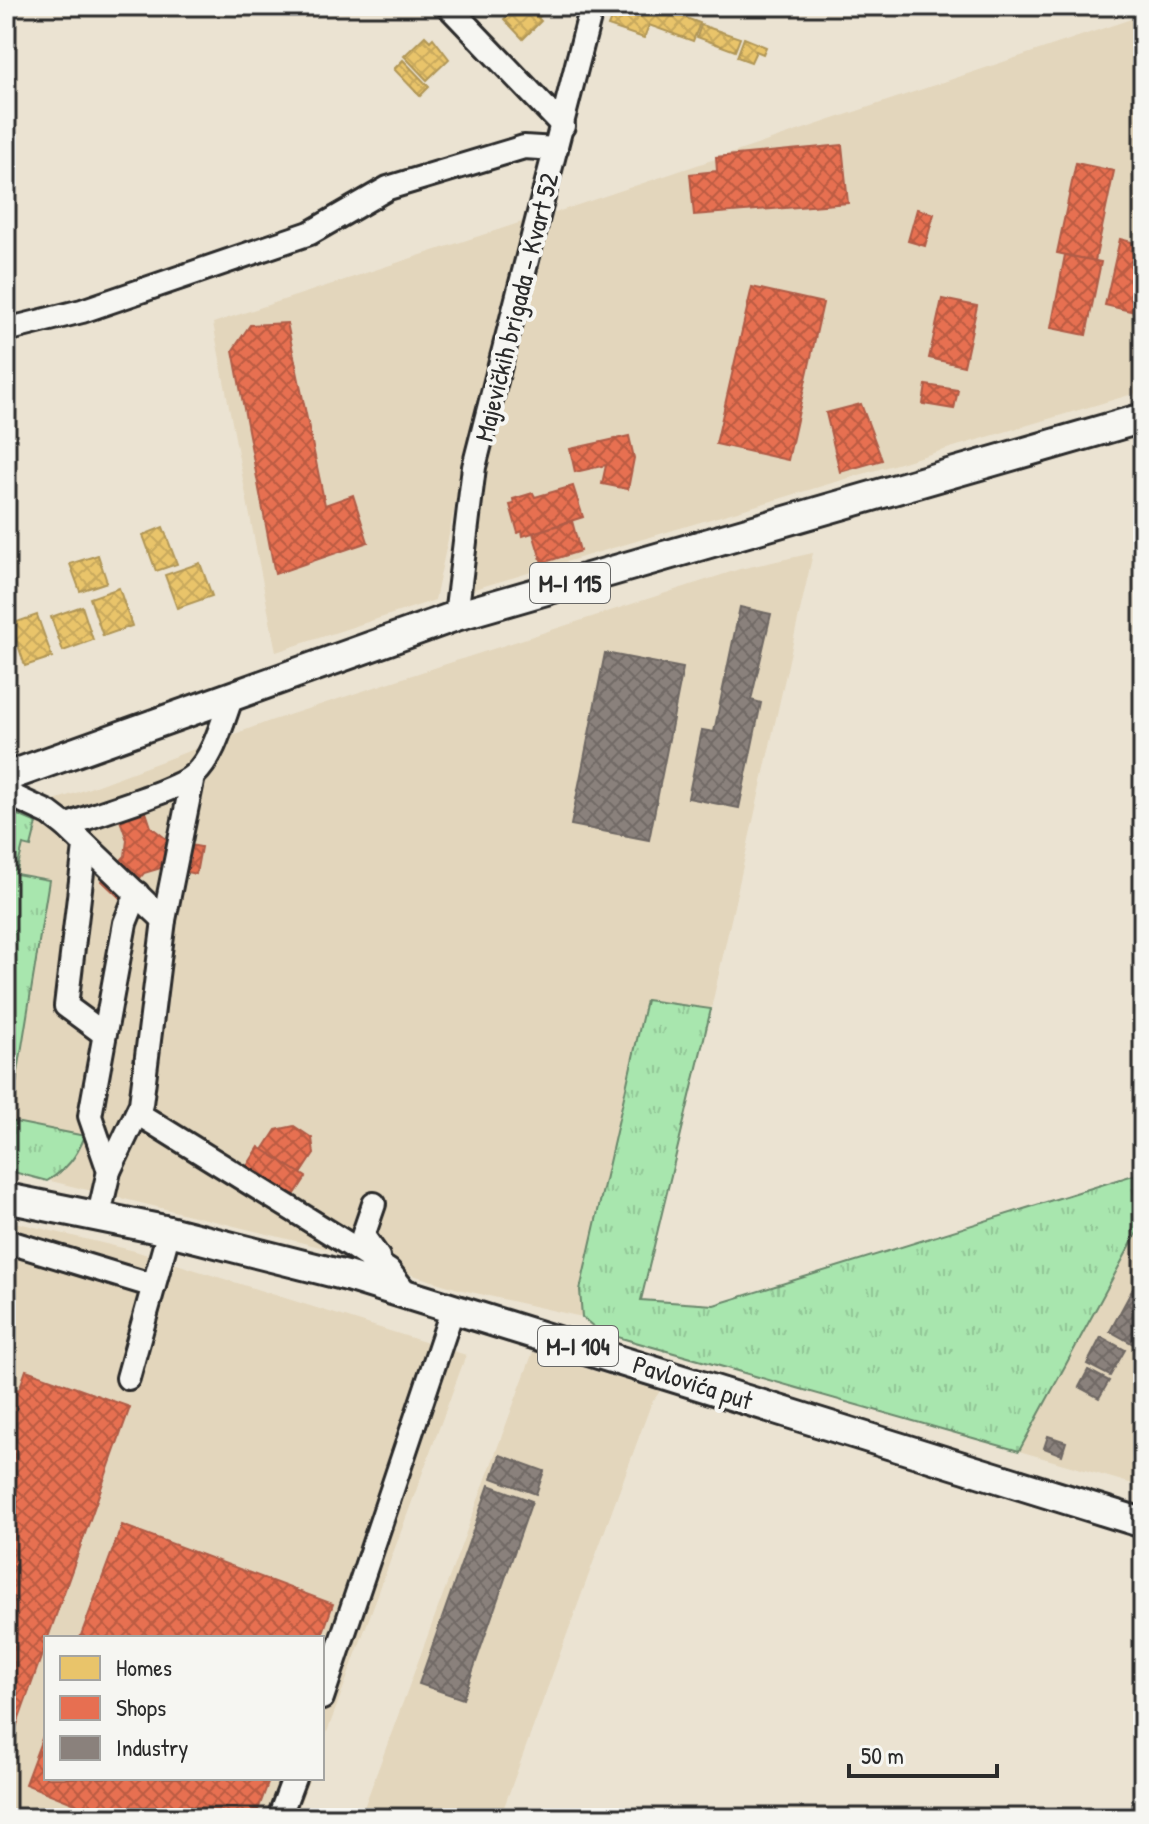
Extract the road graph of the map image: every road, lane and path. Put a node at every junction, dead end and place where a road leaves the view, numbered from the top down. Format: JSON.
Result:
{"nodes":[{"id":1,"x":448,"y":6,"type":"edge"},
{"id":2,"x":592,"y":6,"type":"edge"},
{"id":3,"x":563,"y":126,"type":"junction"},
{"id":4,"x":556,"y":149,"type":"junction"},
{"id":5,"x":6,"y":330,"type":"edge"},
{"id":6,"x":1143,"y":418,"type":"edge"},
{"id":7,"x":456,"y":616,"type":"junction"},
{"id":8,"x":232,"y":696,"type":"junction"},
{"id":9,"x":193,"y":776,"type":"junction"},
{"id":10,"x":6,"y":777,"type":"edge"},
{"id":11,"x":6,"y":793,"type":"edge"},
{"id":12,"x":66,"y":826,"type":"junction"},
{"id":13,"x":85,"y":847,"type":"junction"},
{"id":14,"x":137,"y":893,"type":"junction"},
{"id":15,"x":164,"y":920,"type":"junction"},
{"id":16,"x":104,"y":1034,"type":"junction"},
{"id":17,"x":137,"y":1113,"type":"junction"},
{"id":18,"x":109,"y":1171,"type":"junction"},
{"id":19,"x":6,"y":1198,"type":"edge"},
{"id":20,"x":374,"y":1204,"type":"dead end"},
{"id":21,"x":99,"y":1215,"type":"junction"},
{"id":22,"x":169,"y":1231,"type":"junction"},
{"id":23,"x":6,"y":1241,"type":"edge"},
{"id":24,"x":389,"y":1271,"type":"junction"},
{"id":25,"x":154,"y":1286,"type":"junction"},
{"id":26,"x":407,"y":1294,"type":"junction"},
{"id":27,"x":453,"y":1308,"type":"junction"},
{"id":28,"x":128,"y":1378,"type":"dead end"},
{"id":29,"x":1143,"y":1523,"type":"edge"},
{"id":30,"x":324,"y":1692,"type":"edge"},
{"id":31,"x":293,"y":1780,"type":"edge"},
{"id":32,"x":279,"y":1818,"type":"edge"}],
"edges":[{"from":1,"to":3,"type":"street"},
{"from":2,"to":3,"type":"street"},
{"from":3,"to":4,"type":"street"},
{"from":4,"to":5,"type":"street","name":"Majevičkih brigada - Kvart 52"},
{"from":4,"to":7,"type":"street","name":"Majevičkih brigada - Kvart 52"},
{"from":6,"to":7,"type":"main road","number":"M-I 115"},
{"from":7,"to":8,"type":"main road","number":"M-I 115"},
{"from":8,"to":9,"type":"street"},
{"from":8,"to":10,"type":"main road","number":"M-I 115"},
{"from":9,"to":12,"type":"street"},
{"from":9,"to":15,"type":"street"},
{"from":11,"to":12,"type":"street"},
{"from":12,"to":13,"type":"street"},
{"from":13,"to":14,"type":"street"},
{"from":13,"to":16,"type":"street"},
{"from":14,"to":15,"type":"street"},
{"from":14,"to":16,"type":"street"},
{"from":15,"to":17,"type":"street"},
{"from":16,"to":18,"type":"street"},
{"from":17,"to":18,"type":"street"},
{"from":17,"to":24,"type":"street"},
{"from":18,"to":21,"type":"street"},
{"from":19,"to":21,"type":"main road","name":"Pavlovića put","number":"M-I 104"},
{"from":20,"to":24,"type":"street"},
{"from":21,"to":22,"type":"main road","name":"Pavlovića put","number":"M-I 104"},
{"from":22,"to":25,"type":"street"},
{"from":22,"to":26,"type":"main road","name":"Pavlovića put","number":"M-I 104"},
{"from":23,"to":25,"type":"street"},
{"from":24,"to":26,"type":"street"},
{"from":25,"to":28,"type":"street"},
{"from":26,"to":27,"type":"main road","name":"Pavlovića put","number":"M-I 104"},
{"from":27,"to":29,"type":"main road","name":"Pavlovića put","number":"M-I 104"},
{"from":27,"to":30,"type":"street"},
{"from":31,"to":32,"type":"street"}]}
